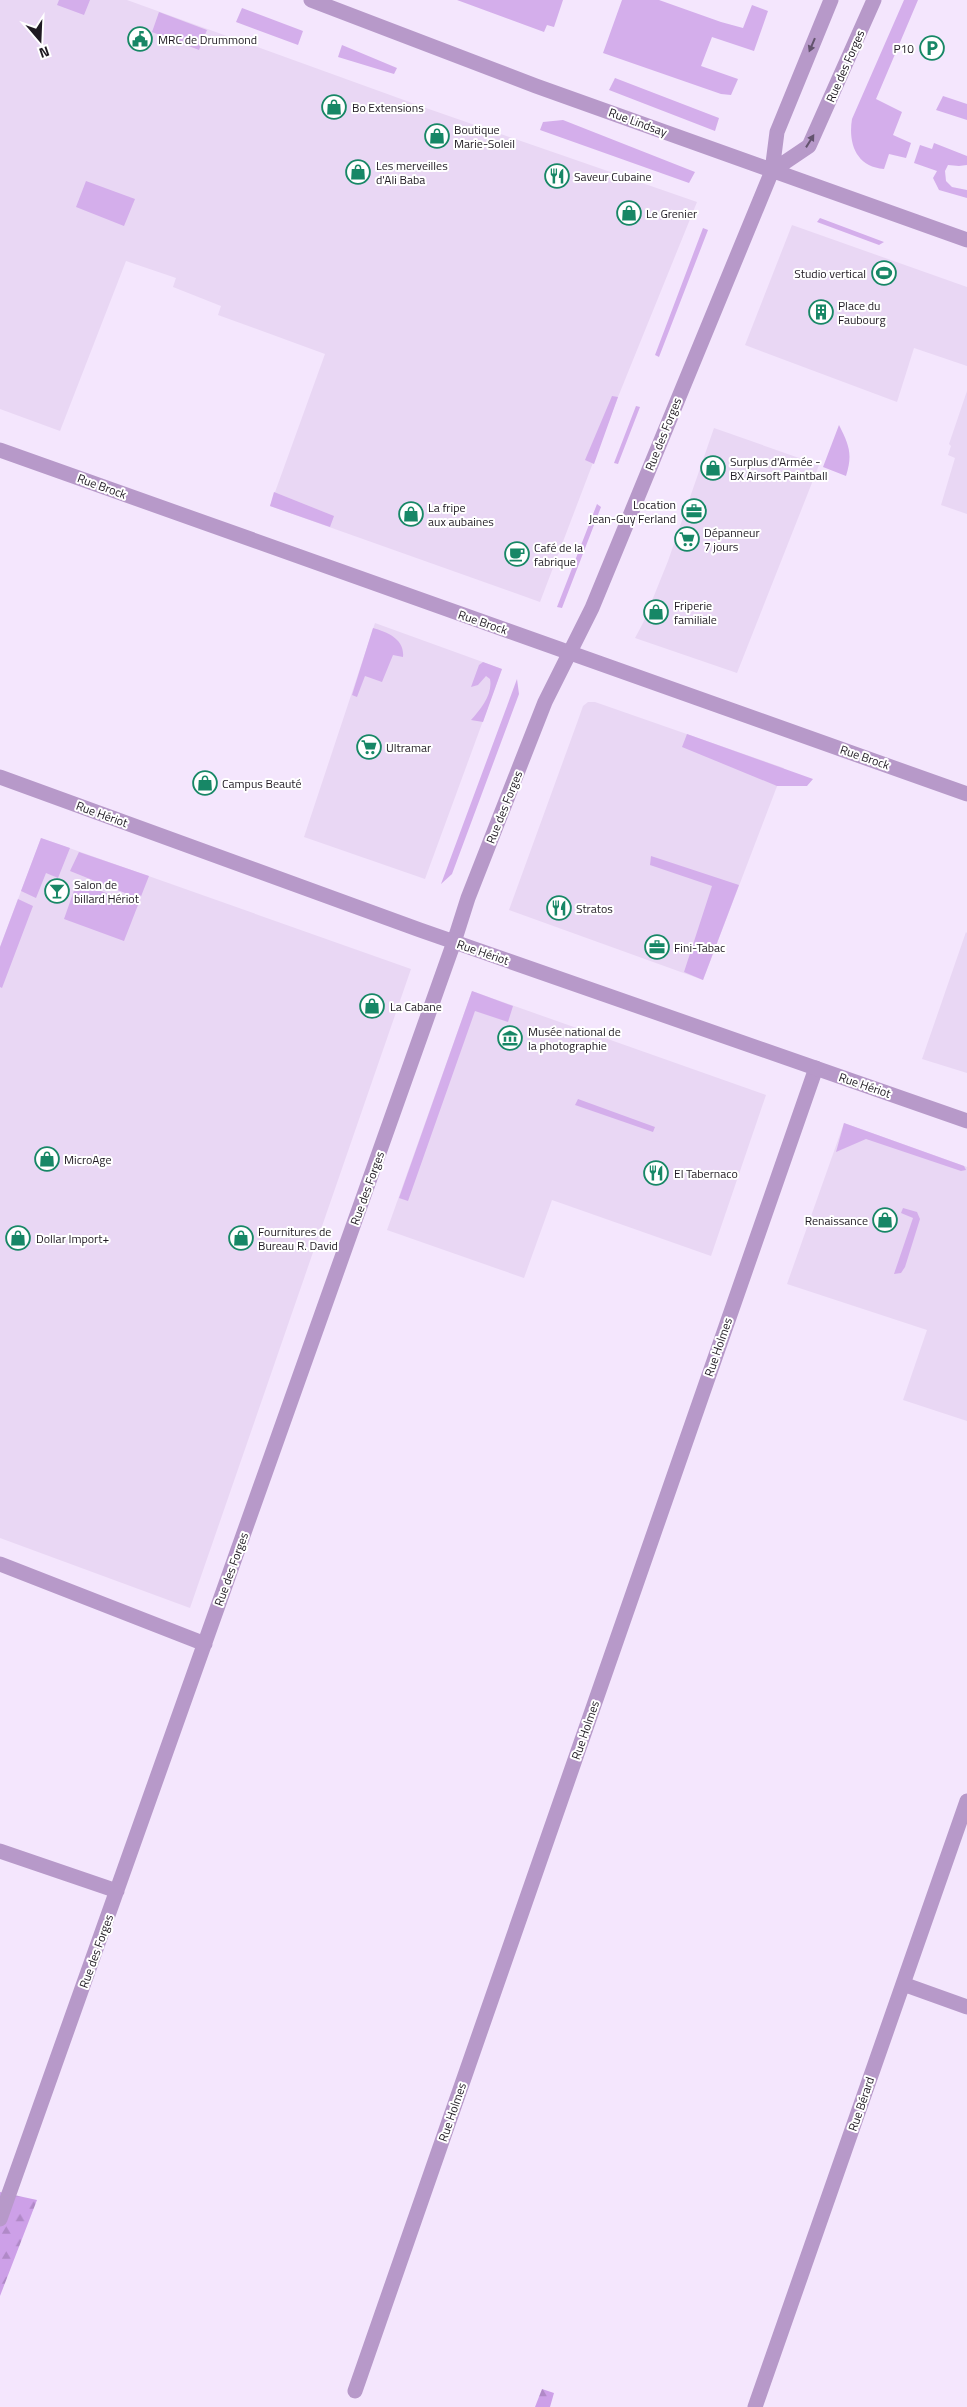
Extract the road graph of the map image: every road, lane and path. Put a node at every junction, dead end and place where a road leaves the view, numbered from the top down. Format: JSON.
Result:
{"nodes":[{"id":1,"x":311,"y":0,"type":"edge"},
{"id":2,"x":831,"y":0,"type":"edge"},
{"id":3,"x":874,"y":0,"type":"edge"},
{"id":4,"x":772,"y":171,"type":"junction"},
{"id":5,"x":967,"y":240,"type":"edge"},
{"id":6,"x":0,"y":450,"type":"edge"},
{"id":7,"x":569,"y":652,"type":"junction"},
{"id":8,"x":0,"y":777,"type":"edge"},
{"id":9,"x":967,"y":794,"type":"edge"},
{"id":10,"x":454,"y":942,"type":"junction"},
{"id":11,"x":816,"y":1068,"type":"junction"},
{"id":12,"x":967,"y":1121,"type":"edge"},
{"id":13,"x":0,"y":1564,"type":"edge"},
{"id":14,"x":205,"y":1644,"type":"junction"},
{"id":15,"x":967,"y":1801,"type":"edge"},
{"id":16,"x":0,"y":1851,"type":"edge"},
{"id":17,"x":117,"y":1891,"type":"junction"},
{"id":18,"x":903,"y":1984,"type":"junction"},
{"id":19,"x":967,"y":2007,"type":"edge"},
{"id":20,"x":0,"y":2220,"type":"edge"},
{"id":21,"x":355,"y":2391,"type":"dead end"},
{"id":22,"x":755,"y":2407,"type":"edge"}],
"edges":[{"from":1,"to":4,"type":"street","name":"Rue Lindsay"},
{"from":2,"to":4,"type":"street","name":"Rue des Forges","one_way":true},
{"from":4,"to":3,"type":"street","name":"Rue des Forges","one_way":true},
{"from":4,"to":5,"type":"street","name":"Rue Lindsay"},
{"from":4,"to":7,"type":"street","name":"Rue des Forges"},
{"from":6,"to":7,"type":"street","name":"Rue Brock"},
{"from":7,"to":9,"type":"street","name":"Rue Brock"},
{"from":7,"to":10,"type":"street","name":"Rue des Forges"},
{"from":8,"to":10,"type":"street","name":"Rue Hériot"},
{"from":10,"to":11,"type":"street","name":"Rue Hériot"},
{"from":10,"to":14,"type":"street","name":"Rue des Forges"},
{"from":11,"to":12,"type":"street","name":"Rue Hériot"},
{"from":11,"to":21,"type":"street","name":"Rue Holmes"},
{"from":13,"to":14,"type":"street"},
{"from":14,"to":17,"type":"street","name":"Rue des Forges"},
{"from":15,"to":18,"type":"street","name":"Rue Bérard"},
{"from":16,"to":17,"type":"street"},
{"from":17,"to":20,"type":"street","name":"Rue des Forges"},
{"from":18,"to":19,"type":"street"},
{"from":18,"to":22,"type":"street","name":"Rue Bérard"}]}
